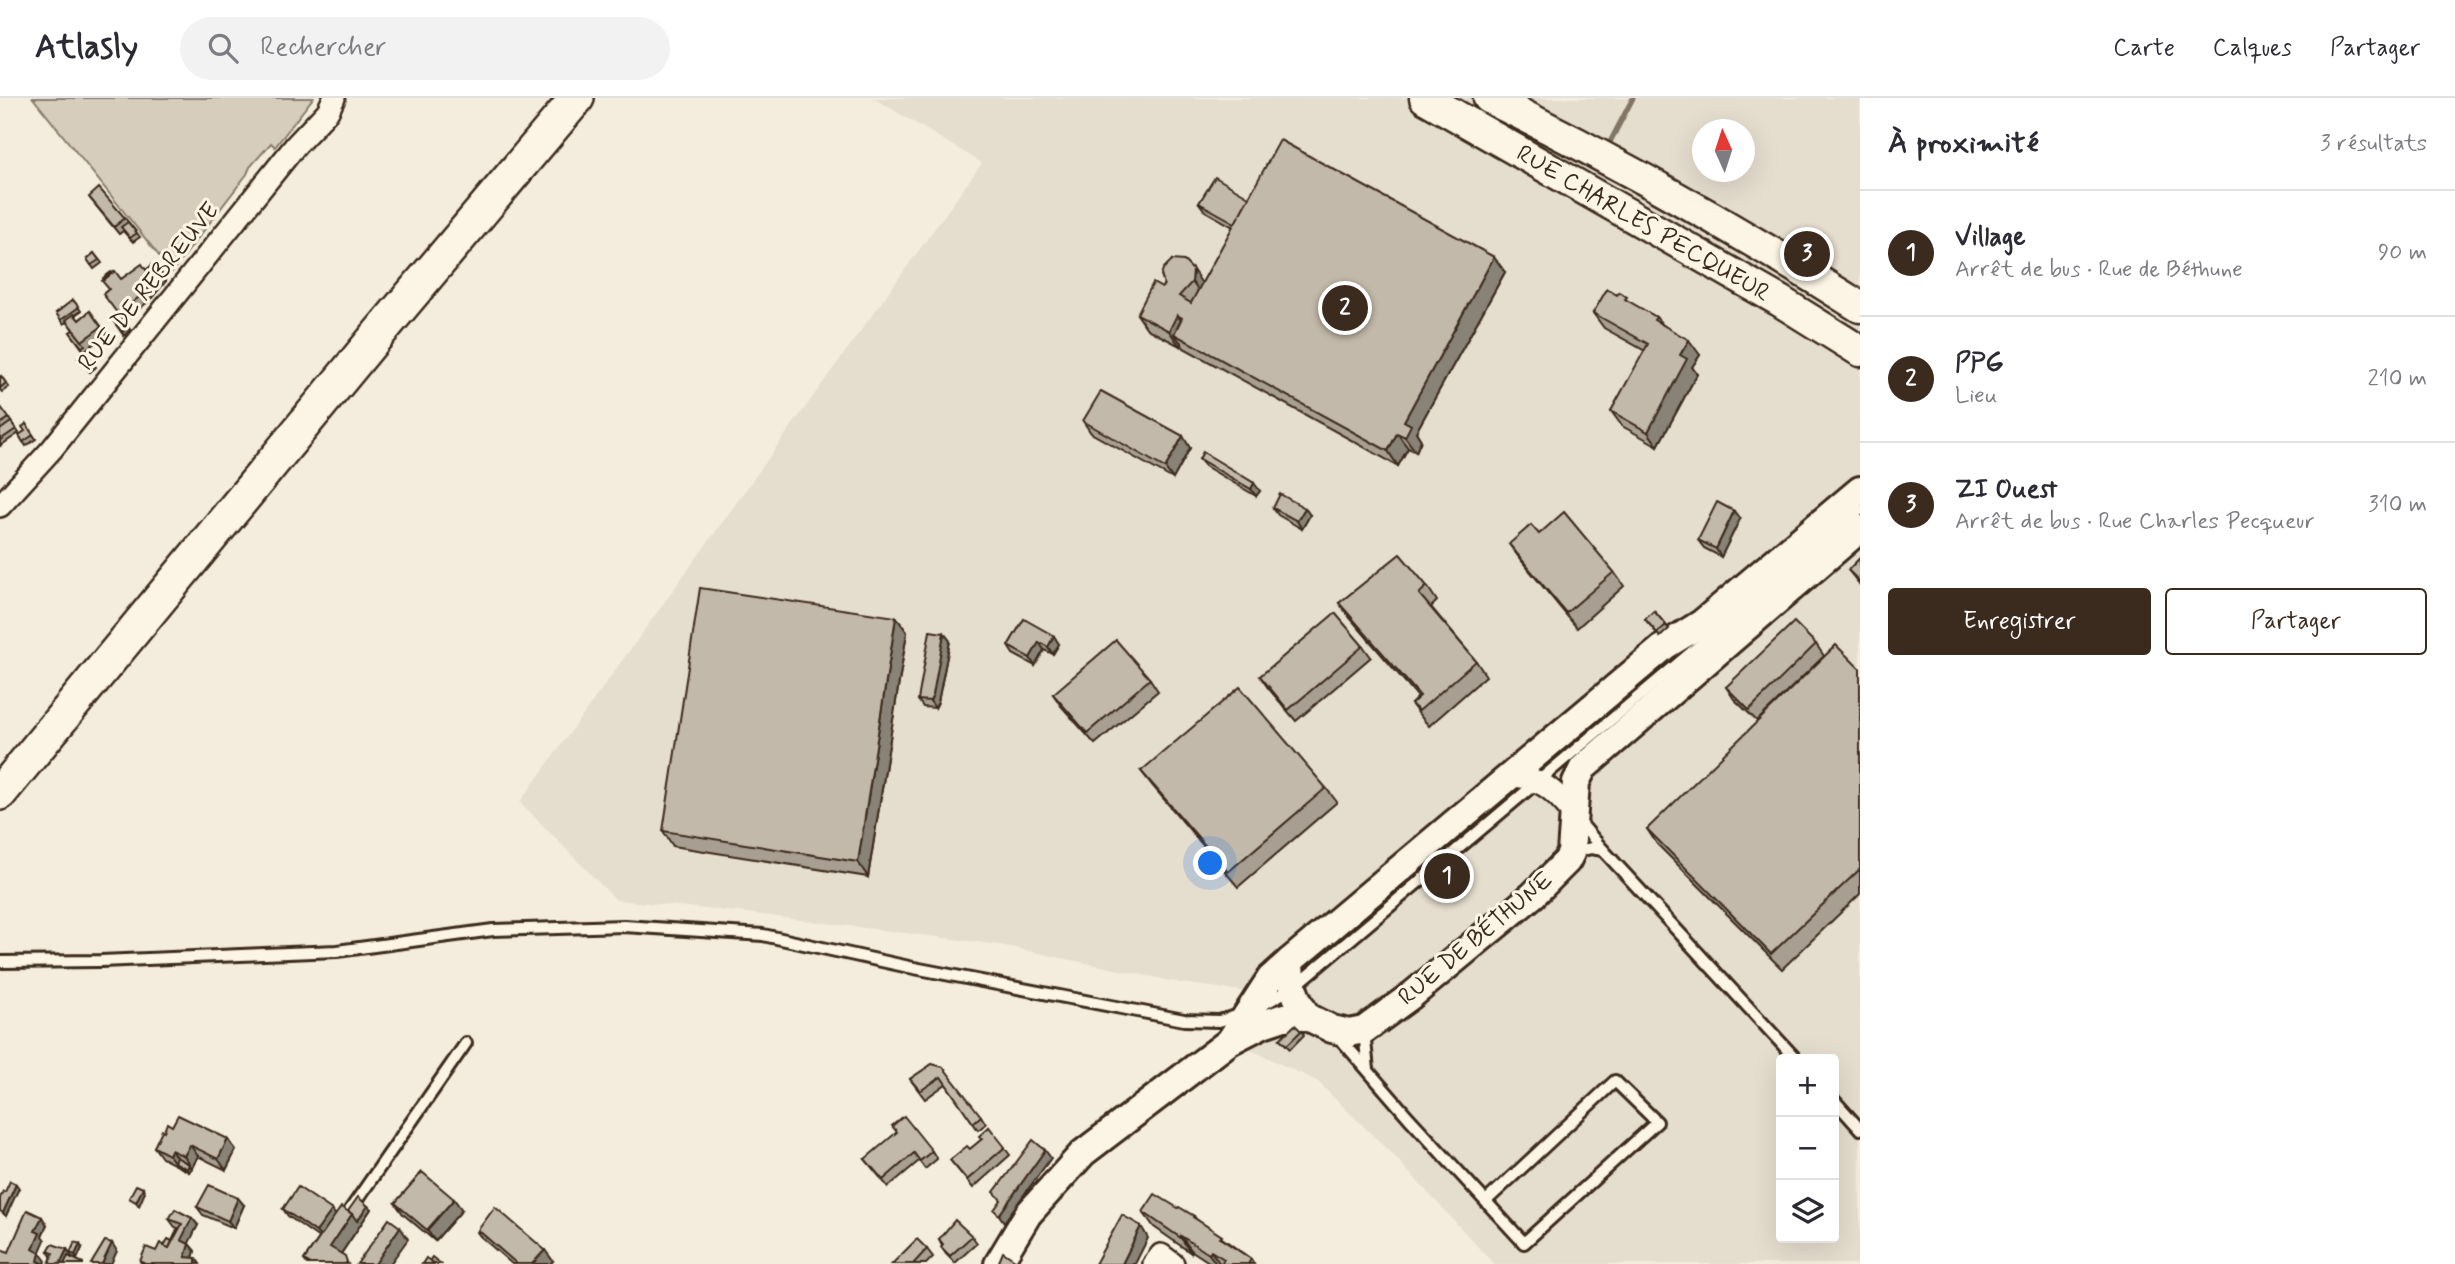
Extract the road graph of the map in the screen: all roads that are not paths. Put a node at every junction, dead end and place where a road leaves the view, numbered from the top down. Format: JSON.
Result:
{"nodes":[{"id":1,"x":334,"y":98,"type":"edge"},
{"id":2,"x":577,"y":98,"type":"edge"},
{"id":3,"x":1425,"y":98,"type":"edge"},
{"id":4,"x":1489,"y":98,"type":"edge"},
{"id":5,"x":1860,"y":307,"type":"edge"},
{"id":6,"x":1860,"y":351,"type":"edge"},
{"id":7,"x":1860,"y":489,"type":"edge"},
{"id":8,"x":4,"y":493,"type":"edge"},
{"id":9,"x":1860,"y":510,"type":"edge"},
{"id":10,"x":1860,"y":530,"type":"edge"},
{"id":11,"x":1511,"y":776,"type":"junction"},
{"id":12,"x":1539,"y":782,"type":"junction"},
{"id":13,"x":0,"y":793,"type":"edge"},
{"id":14,"x":1572,"y":812,"type":"junction"},
{"id":15,"x":1603,"y":850,"type":"junction"},
{"id":16,"x":1572,"y":853,"type":"junction"},
{"id":17,"x":1290,"y":961,"type":"junction"},
{"id":18,"x":0,"y":962,"type":"edge"},
{"id":19,"x":1294,"y":987,"type":"junction"},
{"id":20,"x":1249,"y":1012,"type":"junction"},
{"id":21,"x":1308,"y":1017,"type":"junction"},
{"id":22,"x":1332,"y":1029,"type":"junction"},
{"id":23,"x":1364,"y":1030,"type":"junction"},
{"id":24,"x":1230,"y":1041,"type":"junction"},
{"id":25,"x":466,"y":1043,"type":"dead end"},
{"id":26,"x":1791,"y":1054,"type":"edge"},
{"id":27,"x":1368,"y":1070,"type":"junction"},
{"id":28,"x":1839,"y":1106,"type":"edge"},
{"id":29,"x":1860,"y":1129,"type":"edge"},
{"id":30,"x":1486,"y":1201,"type":"junction"},
{"id":31,"x":344,"y":1220,"type":"edge"},
{"id":32,"x":998,"y":1264,"type":"edge"},
{"id":33,"x":1154,"y":1264,"type":"edge"},
{"id":34,"x":1173,"y":1264,"type":"edge"}],
"edges":[{"from":1,"to":8,"type":"street","name":"RUE DE REBREUVE"},
{"from":2,"to":13,"type":"main road"},
{"from":3,"to":6,"type":"main road","name":"RUE CHARLES PECQUEUR"},
{"from":4,"to":5,"type":"main road","name":"RUE CHARLES PECQUEUR"},
{"from":7,"to":11,"type":"street"},
{"from":9,"to":12,"type":"lane"},
{"from":10,"to":14,"type":"street","name":"RUE DE BÉTHUNE"},
{"from":11,"to":12,"type":"street"},
{"from":11,"to":17,"type":"street"},
{"from":12,"to":14,"type":"street"},
{"from":12,"to":19,"type":"lane"},
{"from":14,"to":15,"type":"lane"},
{"from":14,"to":16,"type":"street","name":"RUE DE BÉTHUNE"},
{"from":15,"to":16,"type":"lane"},
{"from":15,"to":26,"type":"lane"},
{"from":16,"to":23,"type":"street","name":"RUE DE BÉTHUNE"},
{"from":17,"to":19,"type":"street"},
{"from":17,"to":20,"type":"street"},
{"from":18,"to":20,"type":"lane"},
{"from":19,"to":20,"type":"lane"},
{"from":19,"to":21,"type":"street"},
{"from":20,"to":24,"type":"street"},
{"from":21,"to":22,"type":"street"},
{"from":21,"to":24,"type":"street"},
{"from":22,"to":23,"type":"street"},
{"from":22,"to":27,"type":"lane"},
{"from":23,"to":27,"type":"lane"},
{"from":24,"to":32,"type":"street"},
{"from":25,"to":31,"type":"lane"},
{"from":27,"to":30,"type":"lane"},
{"from":28,"to":29,"type":"lane"},
{"from":30,"to":30,"type":"lane"},
{"from":33,"to":34,"type":"street"}]}
